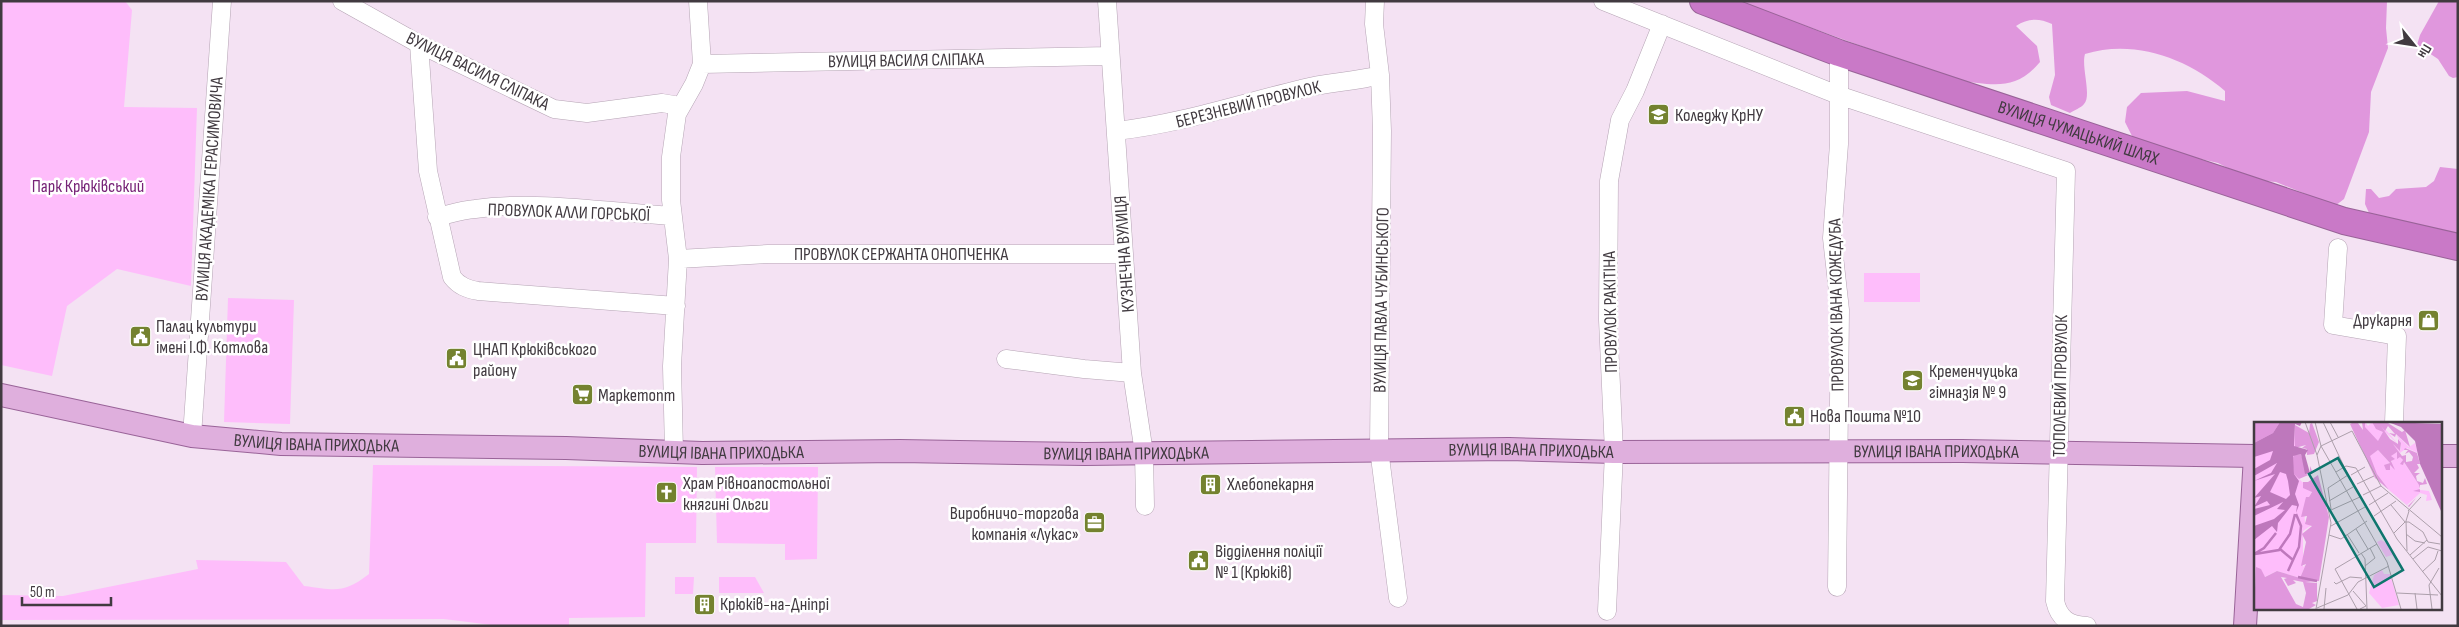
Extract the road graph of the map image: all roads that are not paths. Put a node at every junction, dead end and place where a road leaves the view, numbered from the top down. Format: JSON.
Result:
{"nodes":[{"id":1,"x":222,"y":1,"type":"edge"},
{"id":2,"x":342,"y":1,"type":"edge"},
{"id":3,"x":698,"y":1,"type":"edge"},
{"id":4,"x":1107,"y":1,"type":"edge"},
{"id":5,"x":1375,"y":1,"type":"edge"},
{"id":6,"x":1603,"y":1,"type":"edge"},
{"id":7,"x":1703,"y":1,"type":"edge"},
{"id":8,"x":1662,"y":24,"type":"junction"},
{"id":9,"x":419,"y":44,"type":"junction"},
{"id":10,"x":1839,"y":53,"type":"junction"},
{"id":11,"x":1110,"y":56,"type":"junction"},
{"id":12,"x":702,"y":64,"type":"junction"},
{"id":13,"x":1380,"y":76,"type":"junction"},
{"id":14,"x":1838,"y":96,"type":"junction"},
{"id":15,"x":680,"y":106,"type":"junction"},
{"id":16,"x":1116,"y":131,"type":"junction"},
{"id":17,"x":672,"y":216,"type":"junction"},
{"id":18,"x":437,"y":217,"type":"junction"},
{"id":19,"x":2458,"y":247,"type":"edge"},
{"id":20,"x":2338,"y":248,"type":"dead end"},
{"id":21,"x":1124,"y":254,"type":"junction"},
{"id":22,"x":678,"y":259,"type":"junction"},
{"id":23,"x":676,"y":306,"type":"junction"},
{"id":24,"x":1006,"y":358,"type":"dead end"},
{"id":25,"x":1132,"y":373,"type":"junction"},
{"id":26,"x":1,"y":395,"type":"edge"},
{"id":27,"x":2394,"y":422,"type":"edge"},
{"id":28,"x":192,"y":436,"type":"junction"},
{"id":29,"x":1379,"y":449,"type":"junction"},
{"id":30,"x":1838,"y":451,"type":"junction"},
{"id":31,"x":674,"y":452,"type":"junction"},
{"id":32,"x":1144,"y":452,"type":"junction"},
{"id":33,"x":1614,"y":452,"type":"junction"},
{"id":34,"x":2059,"y":453,"type":"junction"},
{"id":35,"x":2254,"y":456,"type":"edge"},
{"id":36,"x":2442,"y":456,"type":"edge"},
{"id":37,"x":2458,"y":456,"type":"edge"},
{"id":38,"x":2254,"y":475,"type":"edge"},
{"id":39,"x":1145,"y":506,"type":"dead end"},
{"id":40,"x":1838,"y":587,"type":"dead end"},
{"id":41,"x":1398,"y":598,"type":"dead end"},
{"id":42,"x":1607,"y":610,"type":"dead end"},
{"id":43,"x":2087,"y":626,"type":"edge"},
{"id":44,"x":2246,"y":626,"type":"edge"}],
"edges":[{"from":1,"to":28,"type":"street","name":"ВУЛИЦЯ АКАДЕМІКА ГЕРАСИМОВИЧА"},
{"from":2,"to":9,"type":"street","name":"ВУЛИЦЯ ВАСИЛЯ СЛІПАКА"},
{"from":3,"to":12,"type":"street"},
{"from":4,"to":11,"type":"street","name":"КУЗНЕЧНА ВУЛИЦЯ"},
{"from":5,"to":13,"type":"street","name":"ВУЛИЦЯ ПАВЛА ЧУБИНСЬКОГО"},
{"from":6,"to":8,"type":"street"},
{"from":7,"to":10,"type":"highway","name":"ВУЛИЦЯ ЧУМАЦЬКИЙ ШЛЯХ"},
{"from":8,"to":14,"type":"street"},
{"from":8,"to":33,"type":"street","name":"ПРОВУЛОК РАКІТІНА"},
{"from":9,"to":15,"type":"street","name":"ВУЛИЦЯ ВАСИЛЯ СЛІПАКА"},
{"from":9,"to":18,"type":"street"},
{"from":10,"to":14,"type":"street","name":"ПРОВУЛОК ІВАНА КОЖЕДУБА"},
{"from":10,"to":19,"type":"highway","name":"ВУЛИЦЯ ЧУМАЦЬКИЙ ШЛЯХ"},
{"from":11,"to":12,"type":"street","name":"ВУЛИЦЯ ВАСИЛЯ СЛІПАКА"},
{"from":11,"to":16,"type":"street","name":"КУЗНЕЧНА ВУЛИЦЯ"},
{"from":12,"to":15,"type":"street"},
{"from":13,"to":16,"type":"street","name":"БЕРЕЗНЕВИЙ ПРОВУЛОК"},
{"from":13,"to":29,"type":"street","name":"ВУЛИЦЯ ПАВЛА ЧУБИНСЬКОГО"},
{"from":14,"to":30,"type":"street","name":"ПРОВУЛОК ІВАНА КОЖЕДУБА"},
{"from":14,"to":34,"type":"street","name":"ТОПОЛЕВИЙ ПРОВУЛОК"},
{"from":15,"to":17,"type":"street"},
{"from":16,"to":21,"type":"street","name":"КУЗНЕЧНА ВУЛИЦЯ"},
{"from":17,"to":18,"type":"street","name":"ПРОВУЛОК АЛЛИ ГОРСЬКОЇ"},
{"from":17,"to":22,"type":"street"},
{"from":18,"to":23,"type":"street"},
{"from":20,"to":27,"type":"street"},
{"from":21,"to":22,"type":"street","name":"ПРОВУЛОК СЕРЖАНТА ОНОПЧЕНКА"},
{"from":21,"to":25,"type":"street","name":"КУЗНЕЧНА ВУЛИЦЯ"},
{"from":22,"to":23,"type":"street"},
{"from":23,"to":31,"type":"street"},
{"from":24,"to":25,"type":"street"},
{"from":25,"to":32,"type":"street","name":"КУЗНЕЧНА ВУЛИЦЯ"},
{"from":26,"to":28,"type":"main road","name":"ВУЛИЦЯ ІВАНА ПРИХОДЬКА"},
{"from":28,"to":31,"type":"main road","name":"ВУЛИЦЯ ІВАНА ПРИХОДЬКА"},
{"from":29,"to":32,"type":"main road","name":"ВУЛИЦЯ ІВАНА ПРИХОДЬКА"},
{"from":29,"to":33,"type":"main road","name":"ВУЛИЦЯ ІВАНА ПРИХОДЬКА"},
{"from":29,"to":41,"type":"street","name":"ВУЛИЦЯ ПАВЛА ЧУБИНСЬКОГО"},
{"from":30,"to":33,"type":"main road","name":"ВУЛИЦЯ ІВАНА ПРИХОДЬКА"},
{"from":30,"to":34,"type":"main road","name":"ВУЛИЦЯ ІВАНА ПРИХОДЬКА"},
{"from":30,"to":40,"type":"street","name":"ПРОВУЛОК ІВАНА КОЖЕДУБА"},
{"from":31,"to":32,"type":"main road","name":"ВУЛИЦЯ ІВАНА ПРИХОДЬКА"},
{"from":32,"to":39,"type":"street","name":"КУЗНЕЧНА ВУЛИЦЯ"},
{"from":33,"to":42,"type":"street","name":"ПРОВУЛОК РАКІТІНА"},
{"from":34,"to":35,"type":"main road","name":"ВУЛИЦЯ ІВАНА ПРИХОДЬКА"},
{"from":34,"to":43,"type":"street","name":"ТОПОЛЕВИЙ ПРОВУЛОК"},
{"from":36,"to":37,"type":"main road"},
{"from":38,"to":44,"type":"main road"}]}
